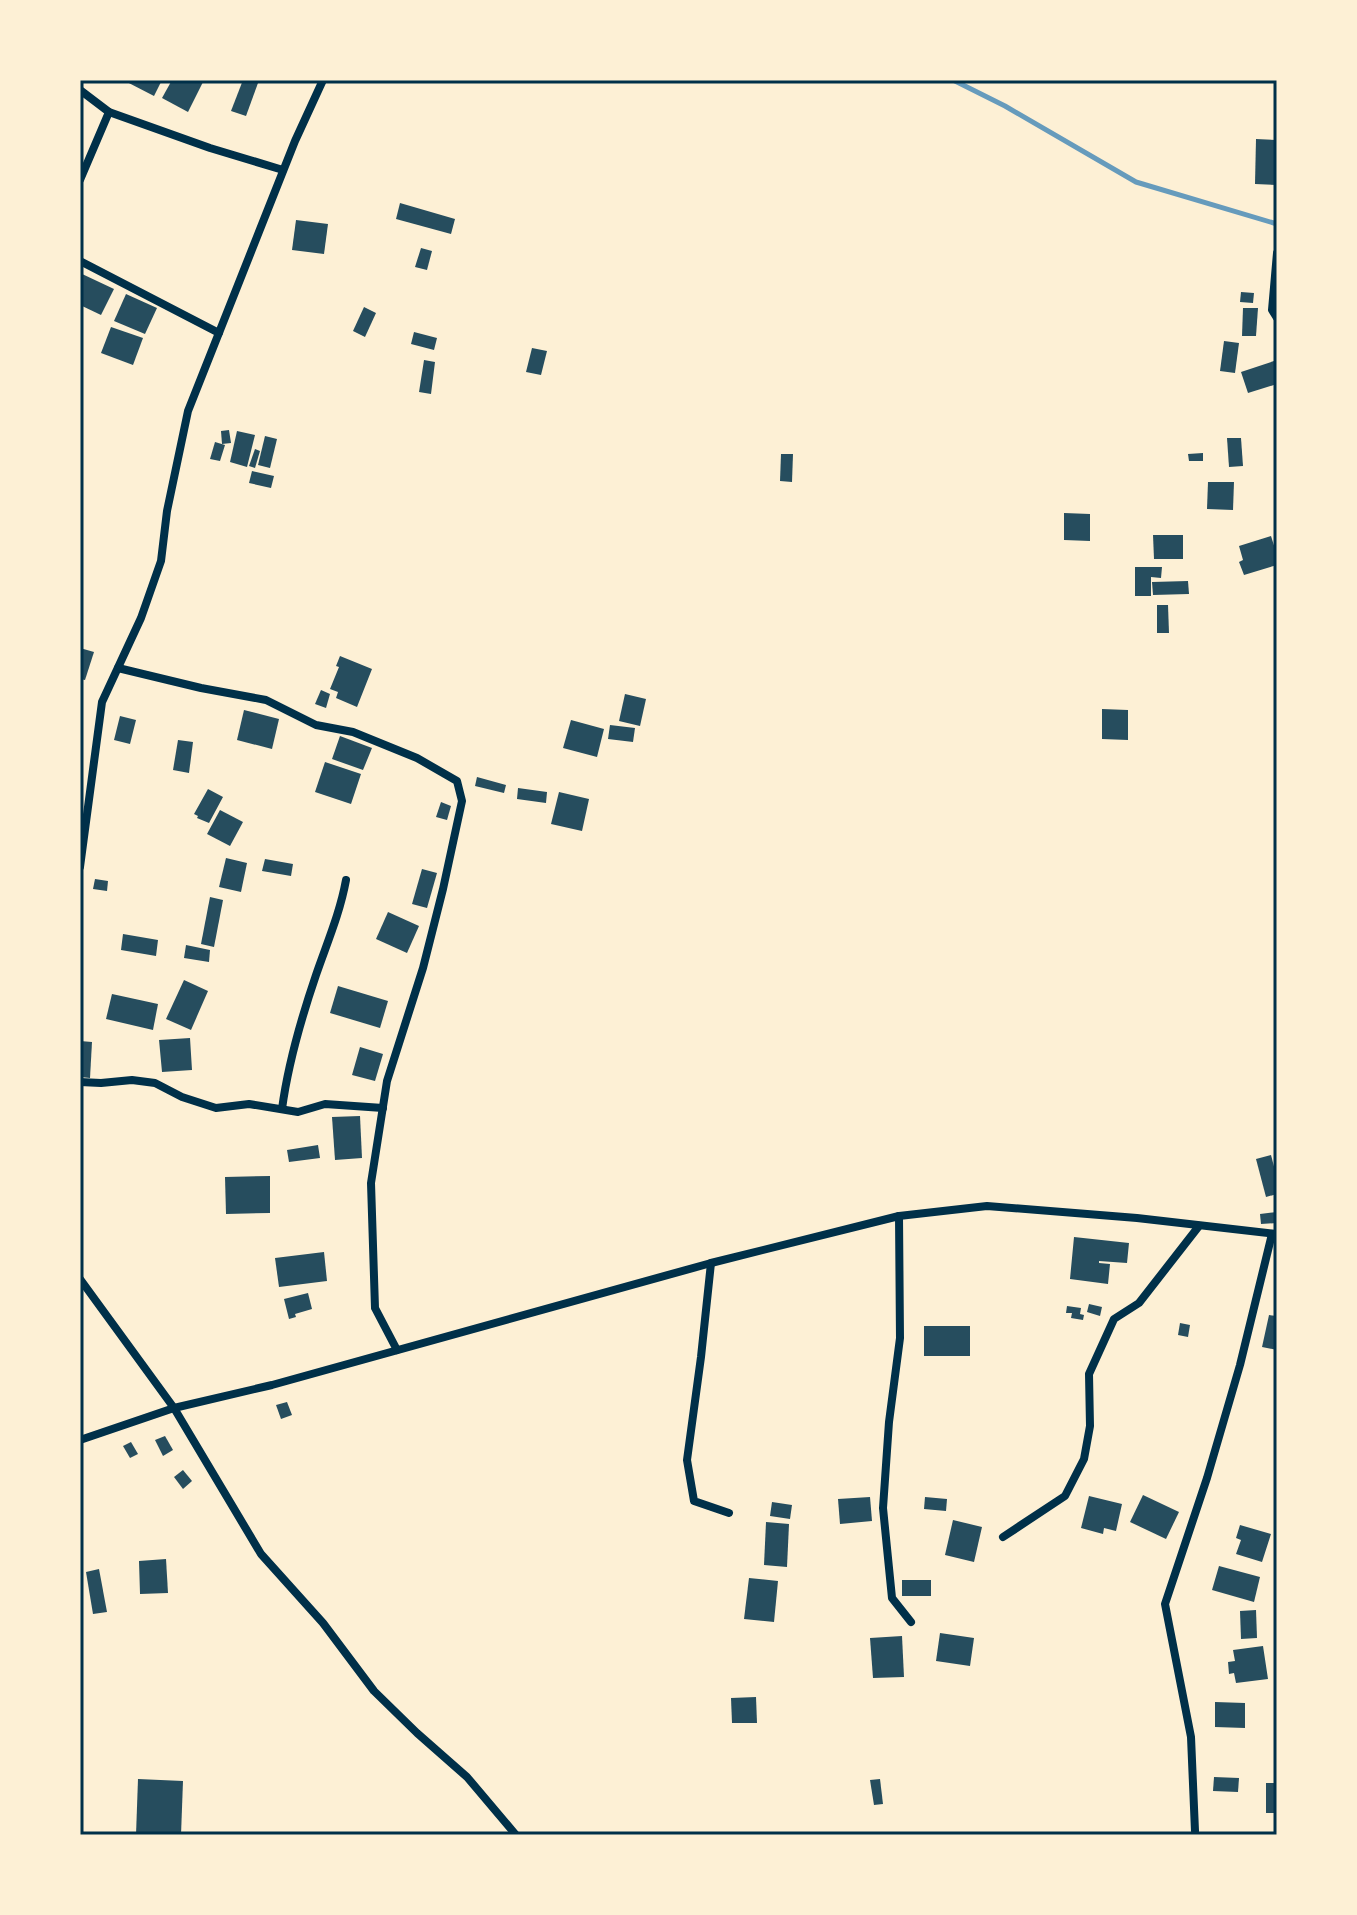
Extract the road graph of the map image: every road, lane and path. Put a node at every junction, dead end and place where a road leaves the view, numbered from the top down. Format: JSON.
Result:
{"nodes":[{"id":1,"x":323,"y":80,"type":"edge"},
{"id":2,"x":80,"y":90,"type":"edge"},
{"id":3,"x":109,"y":112,"type":"junction"},
{"id":4,"x":283,"y":170,"type":"junction"},
{"id":5,"x":80,"y":180,"type":"edge"},
{"id":6,"x":1277,"y":253,"type":"edge"},
{"id":7,"x":80,"y":261,"type":"edge"},
{"id":8,"x":1277,"y":318,"type":"edge"},
{"id":9,"x":219,"y":333,"type":"junction"},
{"id":10,"x":118,"y":668,"type":"junction"},
{"id":11,"x":80,"y":867,"type":"edge"},
{"id":12,"x":346,"y":880,"type":"dead end"},
{"id":13,"x":80,"y":1082,"type":"edge"},
{"id":14,"x":383,"y":1108,"type":"junction"},
{"id":15,"x":282,"y":1109,"type":"junction"},
{"id":16,"x":899,"y":1216,"type":"junction"},
{"id":17,"x":1199,"y":1226,"type":"junction"},
{"id":18,"x":1274,"y":1234,"type":"edge"},
{"id":19,"x":711,"y":1263,"type":"junction"},
{"id":20,"x":80,"y":1279,"type":"edge"},
{"id":21,"x":397,"y":1350,"type":"junction"},
{"id":22,"x":174,"y":1408,"type":"junction"},
{"id":23,"x":80,"y":1440,"type":"edge"},
{"id":24,"x":729,"y":1513,"type":"dead end"},
{"id":25,"x":1003,"y":1537,"type":"dead end"},
{"id":26,"x":911,"y":1622,"type":"dead end"},
{"id":27,"x":1195,"y":1831,"type":"dead end"},
{"id":28,"x":516,"y":1835,"type":"edge"}],
"edges":[{"from":1,"to":4,"type":"street"},
{"from":2,"to":3,"type":"street"},
{"from":3,"to":4,"type":"street"},
{"from":3,"to":5,"type":"street"},
{"from":4,"to":9,"type":"street"},
{"from":6,"to":8,"type":"street"},
{"from":7,"to":9,"type":"street"},
{"from":9,"to":10,"type":"street"},
{"from":10,"to":11,"type":"street"},
{"from":10,"to":14,"type":"street"},
{"from":12,"to":15,"type":"street"},
{"from":13,"to":15,"type":"street"},
{"from":14,"to":15,"type":"street"},
{"from":14,"to":21,"type":"street"},
{"from":16,"to":17,"type":"street"},
{"from":16,"to":19,"type":"street"},
{"from":16,"to":26,"type":"street"},
{"from":17,"to":18,"type":"street"},
{"from":17,"to":25,"type":"street"},
{"from":18,"to":27,"type":"street"},
{"from":19,"to":21,"type":"street"},
{"from":19,"to":24,"type":"street"},
{"from":20,"to":22,"type":"street"},
{"from":21,"to":22,"type":"street"},
{"from":22,"to":23,"type":"street"},
{"from":22,"to":28,"type":"street"}]}
